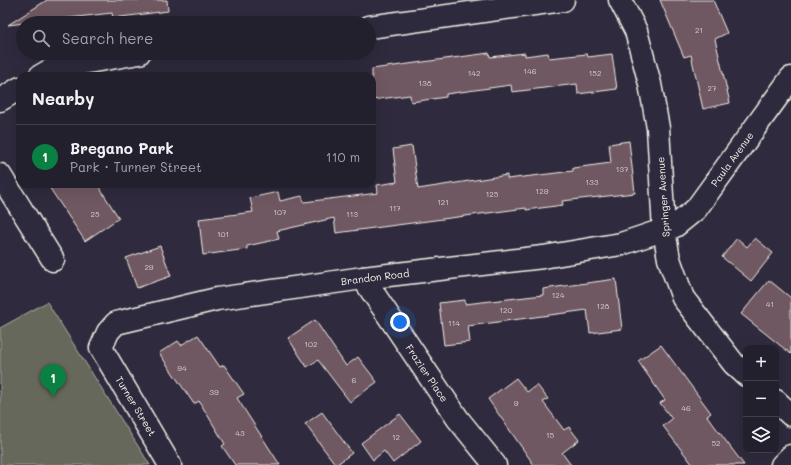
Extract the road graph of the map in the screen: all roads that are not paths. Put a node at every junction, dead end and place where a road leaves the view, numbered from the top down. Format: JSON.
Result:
{"nodes":[{"id":1,"x":563,"y":0,"type":"edge"},
{"id":2,"x":620,"y":0,"type":"edge"},
{"id":3,"x":376,"y":26,"type":"edge"},
{"id":4,"x":99,"y":60,"type":"edge"},
{"id":5,"x":47,"y":72,"type":"edge"},
{"id":6,"x":791,"y":78,"type":"edge"},
{"id":7,"x":16,"y":90,"type":"edge"},
{"id":8,"x":0,"y":100,"type":"edge"},
{"id":9,"x":0,"y":175,"type":"edge"},
{"id":10,"x":664,"y":230,"type":"junction"},
{"id":11,"x":53,"y":260,"type":"dead end"},
{"id":12,"x":363,"y":278,"type":"junction"},
{"id":13,"x":101,"y":348,"type":"joint"},
{"id":14,"x":743,"y":372,"type":"edge"},
{"id":15,"x":779,"y":404,"type":"edge"},
{"id":16,"x":791,"y":415,"type":"edge"},
{"id":17,"x":791,"y":456,"type":"edge"},
{"id":18,"x":170,"y":465,"type":"edge"},
{"id":19,"x":495,"y":465,"type":"edge"},
{"id":20,"x":782,"y":465,"type":"edge"}],
"edges":[{"from":1,"to":3,"type":"street"},
{"from":2,"to":10,"type":"street","name":"Springer Avenue"},
{"from":4,"to":5,"type":"street"},
{"from":6,"to":10,"type":"street","name":"Paula Avenue"},
{"from":7,"to":8,"type":"street"},
{"from":9,"to":11,"type":"street"},
{"from":10,"to":12,"type":"street","name":"Brandon Road"},
{"from":10,"to":14,"type":"street","name":"Springer Avenue"},
{"from":12,"to":13,"type":"street","name":"Brandon Road"},
{"from":12,"to":19,"type":"street","name":"Frazier Place"},
{"from":13,"to":18,"type":"street","name":"Turner Street"},
{"from":15,"to":16,"type":"street"},
{"from":17,"to":20,"type":"street"}]}
